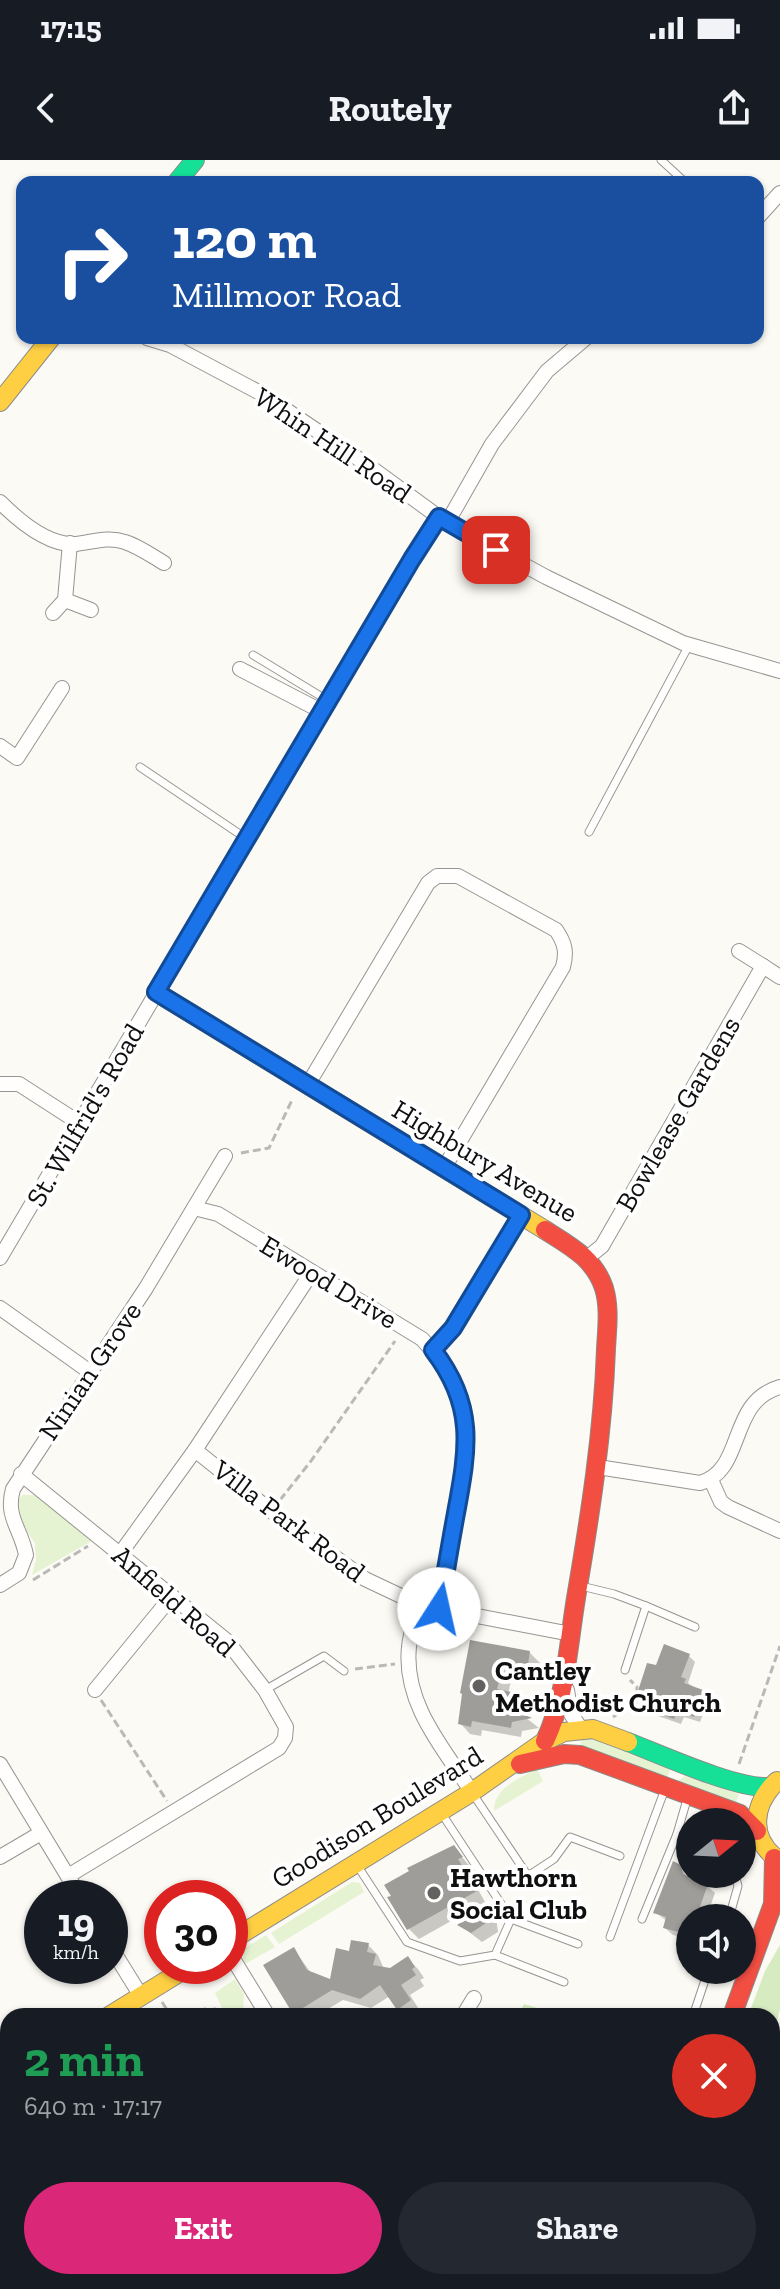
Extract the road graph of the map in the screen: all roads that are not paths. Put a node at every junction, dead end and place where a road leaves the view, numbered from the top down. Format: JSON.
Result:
{"nodes":[{"id":1,"x":195,"y":160,"type":"edge"},
{"id":2,"x":661,"y":160,"type":"edge"},
{"id":3,"x":182,"y":176,"type":"edge"},
{"id":4,"x":678,"y":176,"type":"edge"},
{"id":5,"x":780,"y":193,"type":"edge"},
{"id":6,"x":764,"y":210,"type":"edge"},
{"id":7,"x":46,"y":344,"type":"edge"},
{"id":8,"x":167,"y":344,"type":"edge"},
{"id":9,"x":579,"y":344,"type":"edge"},
{"id":10,"x":0,"y":402,"type":"edge"},
{"id":11,"x":0,"y":502,"type":"edge"},
{"id":12,"x":443,"y":520,"type":"junction"},
{"id":13,"x":70,"y":543,"type":"junction"},
{"id":14,"x":164,"y":563,"type":"dead end"},
{"id":15,"x":65,"y":600,"type":"junction"},
{"id":16,"x":91,"y":610,"type":"dead end"},
{"id":17,"x":53,"y":613,"type":"dead end"},
{"id":18,"x":689,"y":645,"type":"junction"},
{"id":19,"x":253,"y":655,"type":"dead end"},
{"id":20,"x":240,"y":669,"type":"dead end"},
{"id":21,"x":780,"y":671,"type":"edge"},
{"id":22,"x":62,"y":688,"type":"dead end"},
{"id":23,"x":326,"y":707,"type":"junction"},
{"id":24,"x":0,"y":746,"type":"edge"},
{"id":25,"x":140,"y":767,"type":"dead end"},
{"id":26,"x":589,"y":832,"type":"dead end"},
{"id":27,"x":247,"y":839,"type":"junction"},
{"id":28,"x":739,"y":951,"type":"dead end"},
{"id":29,"x":763,"y":966,"type":"junction"},
{"id":30,"x":780,"y":977,"type":"edge"},
{"id":31,"x":156,"y":992,"type":"junction"},
{"id":32,"x":0,"y":1084,"type":"edge"},
{"id":33,"x":307,"y":1086,"type":"junction"},
{"id":34,"x":81,"y":1124,"type":"junction"},
{"id":35,"x":225,"y":1156,"type":"road end"},
{"id":36,"x":444,"y":1168,"type":"junction"},
{"id":37,"x":194,"y":1208,"type":"junction"},
{"id":38,"x":521,"y":1215,"type":"junction"},
{"id":39,"x":0,"y":1258,"type":"edge"},
{"id":40,"x":587,"y":1258,"type":"junction"},
{"id":41,"x":312,"y":1272,"type":"junction"},
{"id":42,"x":0,"y":1308,"type":"edge"},
{"id":43,"x":433,"y":1350,"type":"junction"},
{"id":44,"x":90,"y":1372,"type":"junction"},
{"id":45,"x":780,"y":1387,"type":"edge"},
{"id":46,"x":195,"y":1450,"type":"junction"},
{"id":47,"x":598,"y":1467,"type":"junction"},
{"id":48,"x":21,"y":1474,"type":"junction"},
{"id":49,"x":711,"y":1480,"type":"junction"},
{"id":50,"x":780,"y":1531,"type":"edge"},
{"id":51,"x":120,"y":1554,"type":"junction"},
{"id":52,"x":0,"y":1585,"type":"edge"},
{"id":53,"x":579,"y":1585,"type":"junction"},
{"id":54,"x":172,"y":1596,"type":"junction"},
{"id":55,"x":420,"y":1605,"type":"junction"},
{"id":56,"x":646,"y":1606,"type":"junction"},
{"id":57,"x":439,"y":1609,"type":"junction"},
{"id":58,"x":695,"y":1627,"type":"dead end"},
{"id":59,"x":571,"y":1634,"type":"junction"},
{"id":60,"x":625,"y":1670,"type":"dead end"},
{"id":61,"x":344,"y":1671,"type":"road end"},
{"id":62,"x":565,"y":1673,"type":"junction"},
{"id":63,"x":95,"y":1690,"type":"road end"},
{"id":64,"x":265,"y":1690,"type":"junction"},
{"id":65,"x":587,"y":1729,"type":"junction"},
{"id":66,"x":545,"y":1741,"type":"junction"},
{"id":67,"x":677,"y":1760,"type":"junction"},
{"id":68,"x":0,"y":1764,"type":"edge"},
{"id":69,"x":513,"y":1765,"type":"junction"},
{"id":70,"x":775,"y":1783,"type":"edge"},
{"id":71,"x":666,"y":1787,"type":"junction"},
{"id":72,"x":472,"y":1792,"type":"junction"},
{"id":73,"x":688,"y":1795,"type":"junction"},
{"id":74,"x":684,"y":1808,"type":"edge"},
{"id":75,"x":441,"y":1811,"type":"junction"},
{"id":76,"x":757,"y":1831,"type":"junction"},
{"id":77,"x":41,"y":1833,"type":"junction"},
{"id":78,"x":676,"y":1836,"type":"edge"},
{"id":79,"x":620,"y":1856,"type":"dead end"},
{"id":80,"x":0,"y":1857,"type":"edge"},
{"id":81,"x":777,"y":1859,"type":"edge"},
{"id":82,"x":356,"y":1863,"type":"junction"},
{"id":83,"x":68,"y":1876,"type":"junction"},
{"id":84,"x":70,"y":1880,"type":"edge"},
{"id":85,"x":776,"y":1901,"type":"edge"},
{"id":86,"x":511,"y":1919,"type":"junction"},
{"id":87,"x":642,"y":1919,"type":"dead end"},
{"id":88,"x":248,"y":1930,"type":"edge"},
{"id":89,"x":610,"y":1937,"type":"dead end"},
{"id":90,"x":578,"y":1944,"type":"dead end"},
{"id":91,"x":756,"y":1944,"type":"edge"},
{"id":92,"x":495,"y":1955,"type":"junction"},
{"id":93,"x":128,"y":1975,"type":"edge"},
{"id":94,"x":564,"y":1982,"type":"dead end"},
{"id":95,"x":248,"y":1983,"type":"edge"},
{"id":96,"x":161,"y":1984,"type":"edge"},
{"id":97,"x":704,"y":1984,"type":"edge"},
{"id":98,"x":741,"y":1984,"type":"edge"},
{"id":99,"x":141,"y":1996,"type":"junction"},
{"id":100,"x":474,"y":1998,"type":"dead end"},
{"id":101,"x":122,"y":2008,"type":"edge"},
{"id":102,"x":263,"y":2008,"type":"edge"},
{"id":103,"x":468,"y":2008,"type":"edge"},
{"id":104,"x":696,"y":2008,"type":"edge"},
{"id":105,"x":734,"y":2008,"type":"edge"}],
"edges":[{"from":1,"to":3,"type":"main road"},
{"from":2,"to":4,"type":"lane"},
{"from":5,"to":6,"type":"street"},
{"from":7,"to":10,"type":"main road"},
{"from":8,"to":12,"type":"street","name":"Whin Hill Road"},
{"from":9,"to":12,"type":"street","name":"St. Wilfrid's Road"},
{"from":11,"to":13,"type":"street"},
{"from":12,"to":18,"type":"street","name":"Whin Hill Road"},
{"from":12,"to":23,"type":"street","name":"St. Wilfrid's Road"},
{"from":13,"to":14,"type":"street"},
{"from":13,"to":15,"type":"street"},
{"from":15,"to":16,"type":"street"},
{"from":15,"to":17,"type":"street"},
{"from":18,"to":21,"type":"street","name":"Whin Hill Road"},
{"from":18,"to":26,"type":"lane"},
{"from":19,"to":23,"type":"lane"},
{"from":20,"to":23,"type":"street"},
{"from":22,"to":24,"type":"street"},
{"from":23,"to":27,"type":"street","name":"St. Wilfrid's Road"},
{"from":25,"to":27,"type":"lane"},
{"from":27,"to":31,"type":"street","name":"St. Wilfrid's Road"},
{"from":28,"to":29,"type":"street"},
{"from":29,"to":30,"type":"street"},
{"from":29,"to":40,"type":"street","name":"Bowlease Gardens"},
{"from":31,"to":33,"type":"main road","name":"Highbury Avenue"},
{"from":31,"to":34,"type":"street","name":"St. Wilfrid's Road"},
{"from":32,"to":34,"type":"street"},
{"from":33,"to":36,"type":"main road","name":"Highbury Avenue"},
{"from":33,"to":36,"type":"street"},
{"from":34,"to":39,"type":"street","name":"St. Wilfrid's Road"},
{"from":35,"to":37,"type":"street","name":"Ninian Grove"},
{"from":36,"to":38,"type":"main road","name":"Highbury Avenue"},
{"from":37,"to":41,"type":"street","name":"Ewood Drive"},
{"from":37,"to":44,"type":"street","name":"Ninian Grove"},
{"from":38,"to":40,"type":"main road","name":"Highbury Avenue"},
{"from":38,"to":43,"type":"street"},
{"from":40,"to":47,"type":"main road","name":"Highbury Avenue"},
{"from":41,"to":43,"type":"street","name":"Ewood Drive"},
{"from":41,"to":46,"type":"street"},
{"from":42,"to":44,"type":"street"},
{"from":43,"to":57,"type":"street","name":"Ewood Drive"},
{"from":44,"to":48,"type":"street","name":"Ninian Grove"},
{"from":45,"to":49,"type":"street"},
{"from":46,"to":51,"type":"street"},
{"from":46,"to":55,"type":"street","name":"Villa Park Road"},
{"from":47,"to":49,"type":"street"},
{"from":47,"to":53,"type":"main road","name":"Highbury Avenue"},
{"from":48,"to":51,"type":"street","name":"Anfield Road"},
{"from":48,"to":52,"type":"street","name":"Ninian Grove"},
{"from":49,"to":50,"type":"street"},
{"from":51,"to":54,"type":"street","name":"Anfield Road"},
{"from":53,"to":56,"type":"lane"},
{"from":53,"to":59,"type":"main road","name":"Highbury Avenue"},
{"from":54,"to":63,"type":"street"},
{"from":54,"to":64,"type":"street","name":"Anfield Road"},
{"from":55,"to":57,"type":"street","name":"Villa Park Road"},
{"from":55,"to":72,"type":"street"},
{"from":56,"to":58,"type":"lane"},
{"from":56,"to":60,"type":"lane"},
{"from":57,"to":59,"type":"street","name":"Villa Park Road"},
{"from":59,"to":62,"type":"main road","name":"Highbury Avenue"},
{"from":61,"to":64,"type":"lane"},
{"from":62,"to":65,"type":"street"},
{"from":62,"to":66,"type":"main road","name":"Highbury Avenue"},
{"from":64,"to":83,"type":"street","name":"Anfield Road"},
{"from":65,"to":66,"type":"main road","name":"Goodison Boulevard"},
{"from":65,"to":67,"type":"main road"},
{"from":66,"to":69,"type":"main road","name":"Goodison Boulevard"},
{"from":67,"to":70,"type":"main road"},
{"from":67,"to":71,"type":"main road"},
{"from":68,"to":77,"type":"street"},
{"from":69,"to":71,"type":"main road","name":"Goodison Boulevard"},
{"from":69,"to":72,"type":"main road","name":"Goodison Boulevard"},
{"from":70,"to":76,"type":"main road"},
{"from":71,"to":73,"type":"main road","name":"Goodison Boulevard"},
{"from":71,"to":89,"type":"lane"},
{"from":72,"to":75,"type":"main road","name":"Goodison Boulevard"},
{"from":72,"to":79,"type":"lane"},
{"from":73,"to":74,"type":"lane"},
{"from":73,"to":76,"type":"main road","name":"Goodison Boulevard"},
{"from":75,"to":82,"type":"main road","name":"Goodison Boulevard"},
{"from":75,"to":86,"type":"lane"},
{"from":76,"to":81,"type":"main road"},
{"from":77,"to":80,"type":"street"},
{"from":77,"to":83,"type":"street"},
{"from":78,"to":87,"type":"lane"},
{"from":81,"to":85,"type":"main road"},
{"from":82,"to":88,"type":"main road","name":"Goodison Boulevard"},
{"from":82,"to":92,"type":"lane"},
{"from":83,"to":84,"type":"street"},
{"from":85,"to":91,"type":"main road"},
{"from":86,"to":90,"type":"lane"},
{"from":86,"to":92,"type":"lane"},
{"from":92,"to":94,"type":"lane"},
{"from":93,"to":99,"type":"street"},
{"from":95,"to":102,"type":"street"},
{"from":96,"to":99,"type":"main road"},
{"from":97,"to":104,"type":"lane"},
{"from":98,"to":105,"type":"main road"},
{"from":99,"to":101,"type":"main road"},
{"from":100,"to":103,"type":"street"}]}
